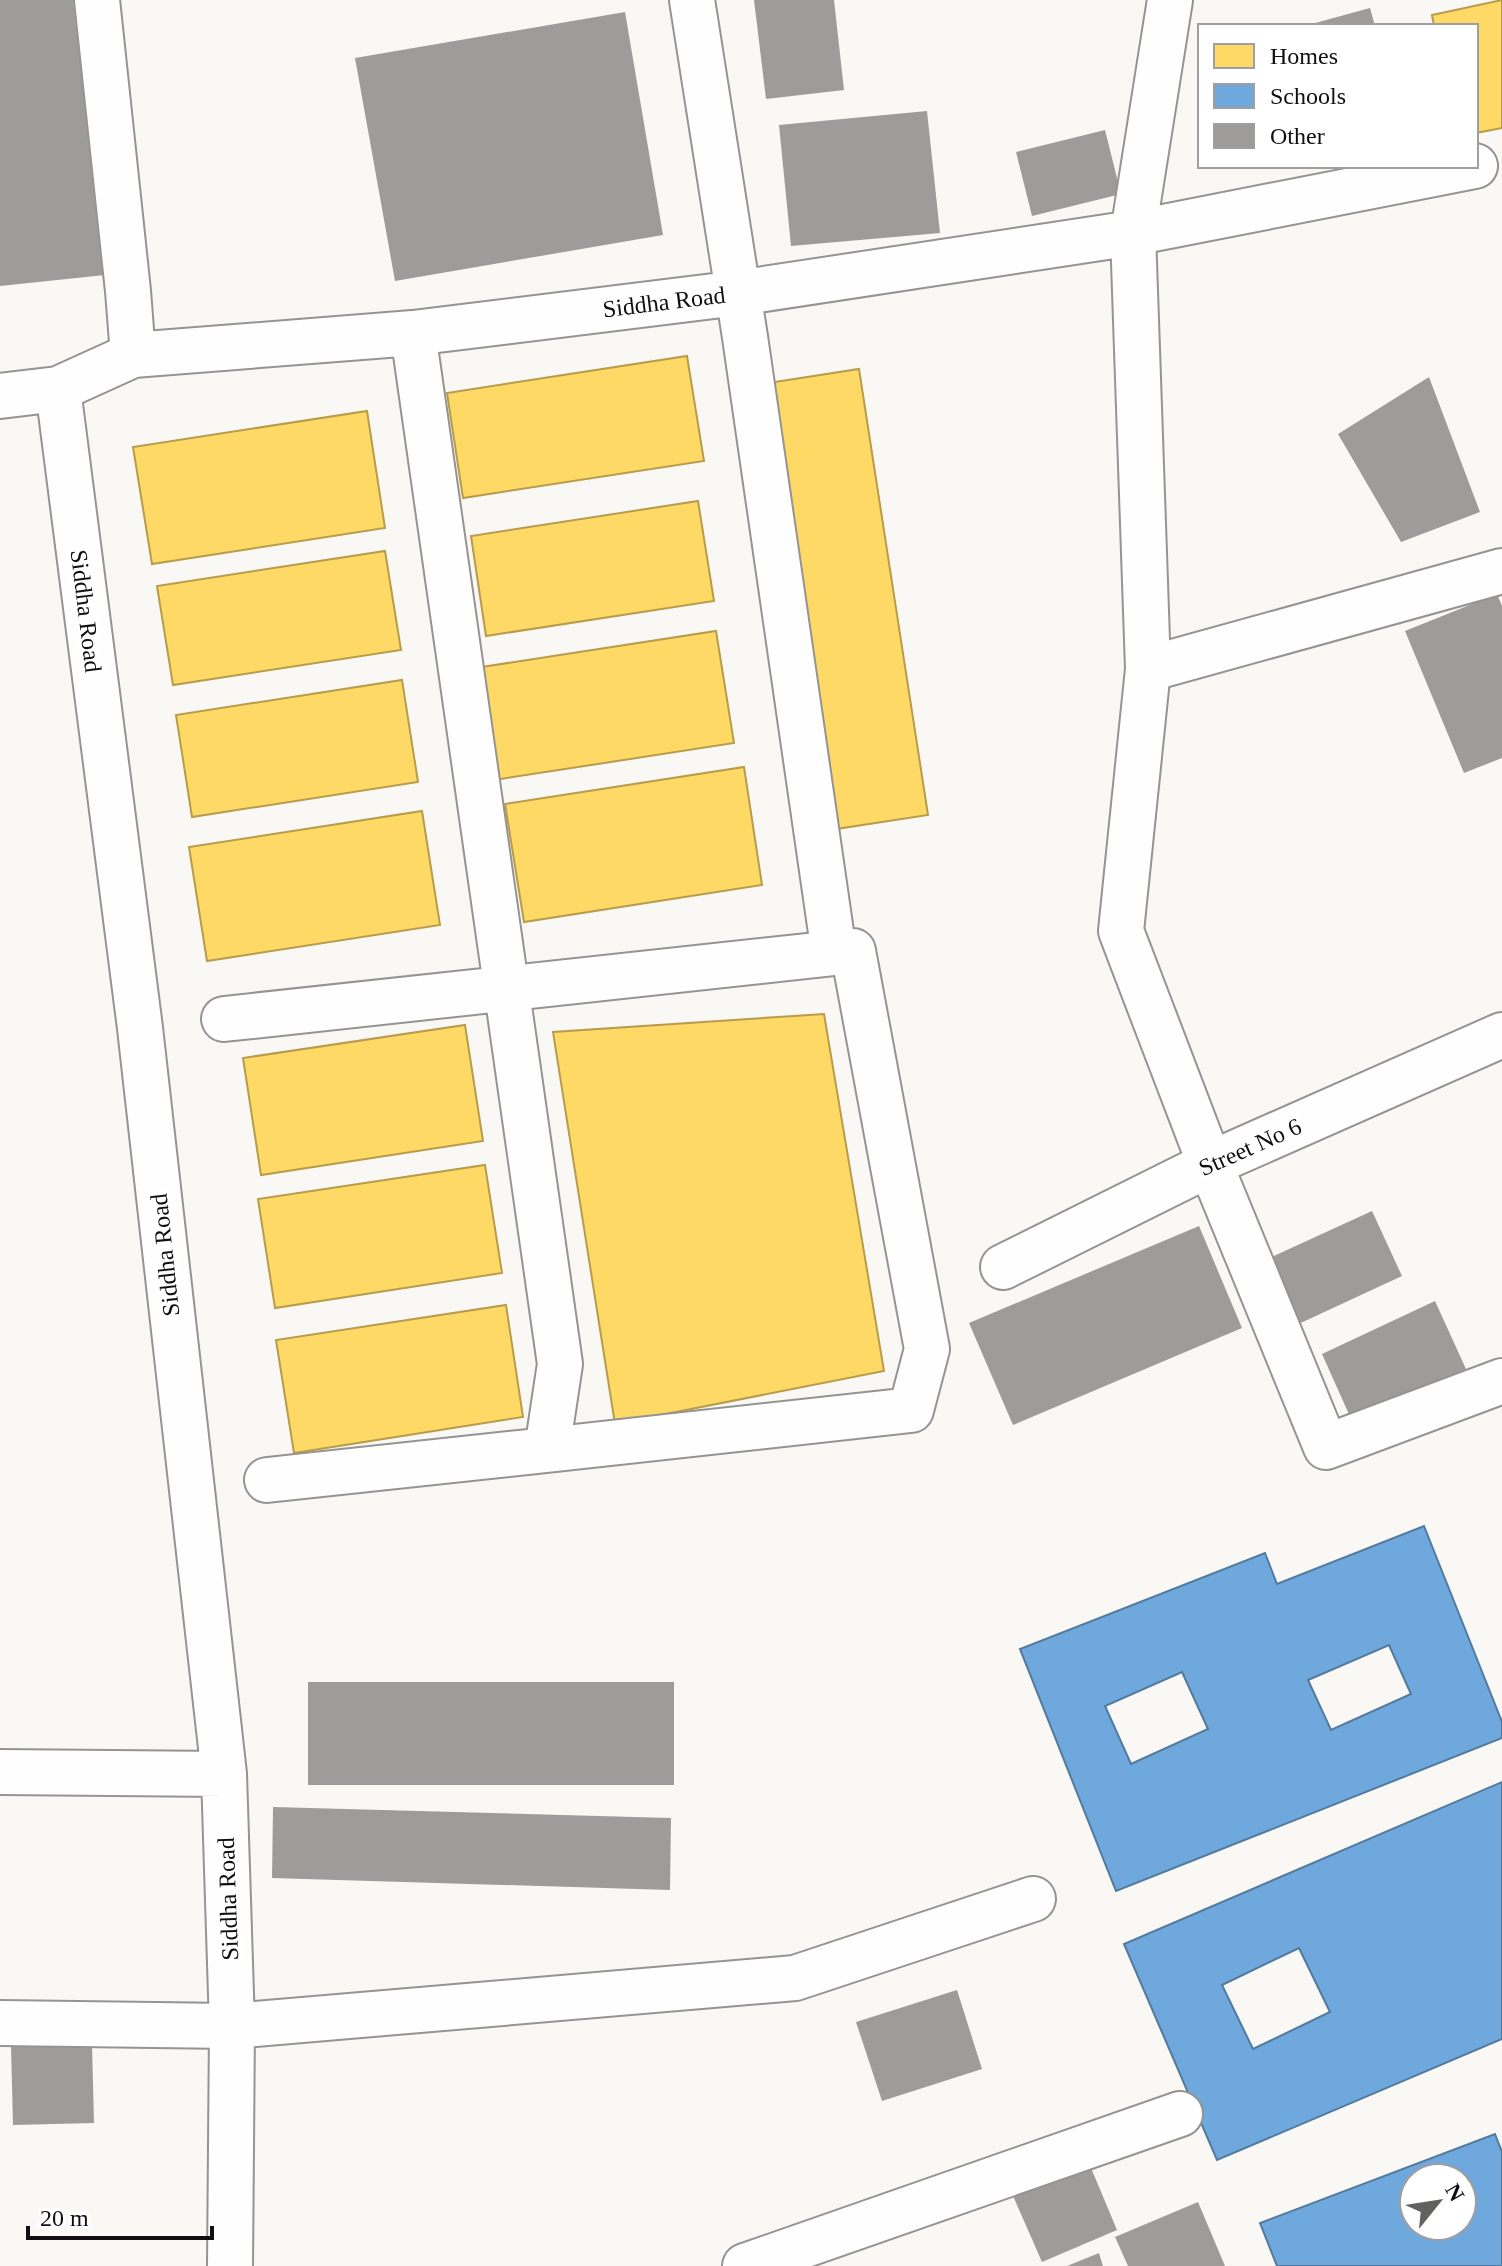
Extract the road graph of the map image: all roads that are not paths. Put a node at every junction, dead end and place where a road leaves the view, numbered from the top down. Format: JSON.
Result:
{"nodes":[{"id":1,"x":97,"y":0,"type":"edge"},
{"id":2,"x":692,"y":0,"type":"edge"},
{"id":3,"x":1170,"y":0,"type":"edge"},
{"id":4,"x":1502,"y":161,"type":"edge"},
{"id":5,"x":1478,"y":166,"type":"edge"},
{"id":6,"x":1466,"y":168,"type":"edge"},
{"id":7,"x":1133,"y":233,"type":"junction"},
{"id":8,"x":738,"y":293,"type":"junction"},
{"id":9,"x":413,"y":333,"type":"junction"},
{"id":10,"x":133,"y":355,"type":"junction"},
{"id":11,"x":58,"y":389,"type":"junction"},
{"id":12,"x":0,"y":396,"type":"edge"},
{"id":13,"x":1502,"y":571,"type":"edge"},
{"id":14,"x":1148,"y":669,"type":"junction"},
{"id":15,"x":834,"y":953,"type":"junction"},
{"id":16,"x":506,"y":988,"type":"junction"},
{"id":17,"x":224,"y":1019,"type":"dead end"},
{"id":18,"x":1502,"y":1035,"type":"edge"},
{"id":19,"x":1210,"y":1164,"type":"junction"},
{"id":20,"x":1003,"y":1267,"type":"dead end"},
{"id":21,"x":1502,"y":1381,"type":"edge"},
{"id":22,"x":547,"y":1450,"type":"junction"},
{"id":23,"x":267,"y":1480,"type":"dead end"},
{"id":24,"x":0,"y":1772,"type":"edge"},
{"id":25,"x":224,"y":1774,"type":"junction"},
{"id":26,"x":1033,"y":1899,"type":"dead end"},
{"id":27,"x":0,"y":2023,"type":"edge"},
{"id":28,"x":232,"y":2026,"type":"junction"},
{"id":29,"x":1180,"y":2114,"type":"dead end"},
{"id":30,"x":230,"y":2266,"type":"edge"},
{"id":31,"x":745,"y":2266,"type":"edge"}],
"edges":[{"from":1,"to":10,"type":"street"},
{"from":2,"to":8,"type":"street"},
{"from":3,"to":7,"type":"street"},
{"from":4,"to":5,"type":"street","name":"Siddha Road"},
{"from":6,"to":7,"type":"street","name":"Siddha Road"},
{"from":7,"to":8,"type":"street","name":"Siddha Road"},
{"from":7,"to":14,"type":"street"},
{"from":8,"to":9,"type":"street","name":"Siddha Road"},
{"from":8,"to":15,"type":"street"},
{"from":9,"to":10,"type":"street","name":"Siddha Road"},
{"from":9,"to":16,"type":"street"},
{"from":10,"to":11,"type":"street","name":"Siddha Road"},
{"from":11,"to":12,"type":"street"},
{"from":11,"to":25,"type":"street","name":"Siddha Road"},
{"from":13,"to":14,"type":"street"},
{"from":14,"to":19,"type":"street"},
{"from":15,"to":16,"type":"street"},
{"from":15,"to":22,"type":"street"},
{"from":16,"to":17,"type":"street"},
{"from":16,"to":22,"type":"street"},
{"from":18,"to":19,"type":"street","name":"Street No 6"},
{"from":19,"to":20,"type":"street","name":"Street No 6"},
{"from":19,"to":21,"type":"street"},
{"from":22,"to":23,"type":"street"},
{"from":24,"to":25,"type":"street"},
{"from":25,"to":28,"type":"street","name":"Siddha Road"},
{"from":26,"to":28,"type":"street"},
{"from":27,"to":28,"type":"street"},
{"from":28,"to":30,"type":"street","name":"Siddha Road"},
{"from":29,"to":31,"type":"street"}]}
